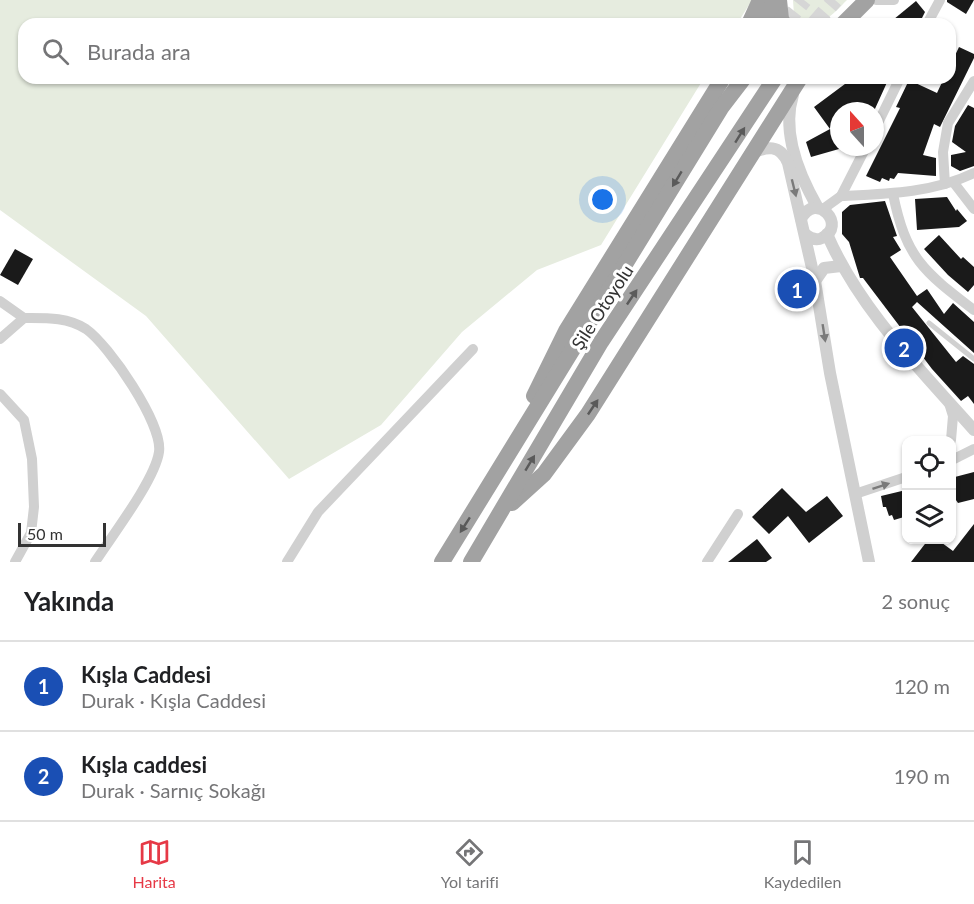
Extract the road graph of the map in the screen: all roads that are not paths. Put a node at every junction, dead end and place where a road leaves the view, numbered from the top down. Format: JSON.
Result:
{"nodes":[{"id":1,"x":760,"y":0,"type":"edge"},
{"id":2,"x":777,"y":0,"type":"edge"},
{"id":3,"x":867,"y":0,"type":"edge"},
{"id":4,"x":876,"y":0,"type":"edge"},
{"id":5,"x":894,"y":0,"type":"edge"},
{"id":6,"x":940,"y":0,"type":"edge"},
{"id":7,"x":752,"y":18,"type":"edge"},
{"id":8,"x":764,"y":18,"type":"edge"},
{"id":9,"x":781,"y":18,"type":"edge"},
{"id":10,"x":849,"y":18,"type":"edge"},
{"id":11,"x":930,"y":18,"type":"edge"},
{"id":12,"x":974,"y":81,"type":"edge"},
{"id":13,"x":719,"y":84,"type":"edge"},
{"id":14,"x":739,"y":84,"type":"edge"},
{"id":15,"x":771,"y":84,"type":"edge"},
{"id":16,"x":797,"y":84,"type":"edge"},
{"id":17,"x":798,"y":84,"type":"edge"},
{"id":18,"x":897,"y":84,"type":"edge"},
{"id":19,"x":884,"y":111,"type":"edge"},
{"id":20,"x":750,"y":154,"type":"junction"},
{"id":21,"x":861,"y":156,"type":"edge"},
{"id":22,"x":974,"y":173,"type":"edge"},
{"id":23,"x":949,"y":184,"type":"junction"},
{"id":24,"x":893,"y":194,"type":"junction"},
{"id":25,"x":841,"y":196,"type":"junction"},
{"id":26,"x":821,"y":209,"type":"junction"},
{"id":27,"x":974,"y":209,"type":"edge"},
{"id":28,"x":801,"y":219,"type":"junction"},
{"id":29,"x":805,"y":234,"type":"junction"},
{"id":30,"x":827,"y":234,"type":"junction"},
{"id":31,"x":841,"y":266,"type":"junction"},
{"id":32,"x":815,"y":281,"type":"junction"},
{"id":33,"x":0,"y":301,"type":"edge"},
{"id":34,"x":974,"y":310,"type":"edge"},
{"id":35,"x":24,"y":318,"type":"junction"},
{"id":36,"x":929,"y":323,"type":"dead end"},
{"id":37,"x":0,"y":339,"type":"edge"},
{"id":38,"x":473,"y":349,"type":"dead end"},
{"id":39,"x":974,"y":359,"type":"edge"},
{"id":40,"x":0,"y":394,"type":"edge"},
{"id":41,"x":948,"y":401,"type":"junction"},
{"id":42,"x":974,"y":430,"type":"edge"},
{"id":43,"x":951,"y":436,"type":"edge"},
{"id":44,"x":974,"y":449,"type":"edge"},
{"id":45,"x":956,"y":458,"type":"edge"},
{"id":46,"x":902,"y":478,"type":"edge"},
{"id":47,"x":489,"y":489,"type":"junction"},
{"id":48,"x":855,"y":494,"type":"junction"},
{"id":49,"x":500,"y":513,"type":"junction"},
{"id":50,"x":738,"y":514,"type":"dead end"},
{"id":51,"x":15,"y":562,"type":"edge"},
{"id":52,"x":95,"y":562,"type":"edge"},
{"id":53,"x":287,"y":562,"type":"edge"},
{"id":54,"x":442,"y":562,"type":"edge"},
{"id":55,"x":471,"y":562,"type":"edge"},
{"id":56,"x":707,"y":562,"type":"edge"},
{"id":57,"x":868,"y":562,"type":"edge"}],
"edges":[{"from":1,"to":7,"type":"highway"},
{"from":2,"to":8,"type":"highway"},
{"from":2,"to":9,"type":"highway"},
{"from":3,"to":10,"type":"highway"},
{"from":4,"to":5,"type":"street"},
{"from":6,"to":11,"type":"street"},
{"from":12,"to":23,"type":"street"},
{"from":13,"to":47,"type":"highway"},
{"from":14,"to":47,"type":"highway","name":"Şile Otoyolu","one_way":true},
{"from":49,"to":15,"type":"highway","name":"Şile Otoyolu","one_way":true},
{"from":16,"to":20,"type":"highway"},
{"from":17,"to":26,"type":"street"},
{"from":18,"to":19,"type":"street"},
{"from":20,"to":28,"type":"street","one_way":true},
{"from":49,"to":20,"type":"highway","one_way":true},
{"from":21,"to":25,"type":"street"},
{"from":22,"to":23,"type":"street"},
{"from":23,"to":24,"type":"street"},
{"from":23,"to":27,"type":"street"},
{"from":24,"to":25,"type":"street"},
{"from":24,"to":34,"type":"street"},
{"from":25,"to":26,"type":"street"},
{"from":26,"to":28,"type":"street"},
{"from":26,"to":30,"type":"street"},
{"from":28,"to":29,"type":"street"},
{"from":29,"to":30,"type":"street"},
{"from":29,"to":32,"type":"street"},
{"from":30,"to":31,"type":"street"},
{"from":31,"to":32,"type":"street"},
{"from":31,"to":41,"type":"street"},
{"from":32,"to":48,"type":"street","one_way":true},
{"from":33,"to":35,"type":"street"},
{"from":35,"to":37,"type":"street"},
{"from":35,"to":52,"type":"street"},
{"from":36,"to":39,"type":"lane"},
{"from":38,"to":53,"type":"street"},
{"from":40,"to":51,"type":"street"},
{"from":41,"to":42,"type":"street"},
{"from":41,"to":43,"type":"street"},
{"from":44,"to":45,"type":"street"},
{"from":48,"to":46,"type":"street","one_way":true},
{"from":47,"to":54,"type":"highway","name":"Şile Otoyolu","one_way":true},
{"from":48,"to":57,"type":"street"},
{"from":49,"to":55,"type":"highway","name":"Şile Otoyolu"},
{"from":50,"to":56,"type":"street"}]}
